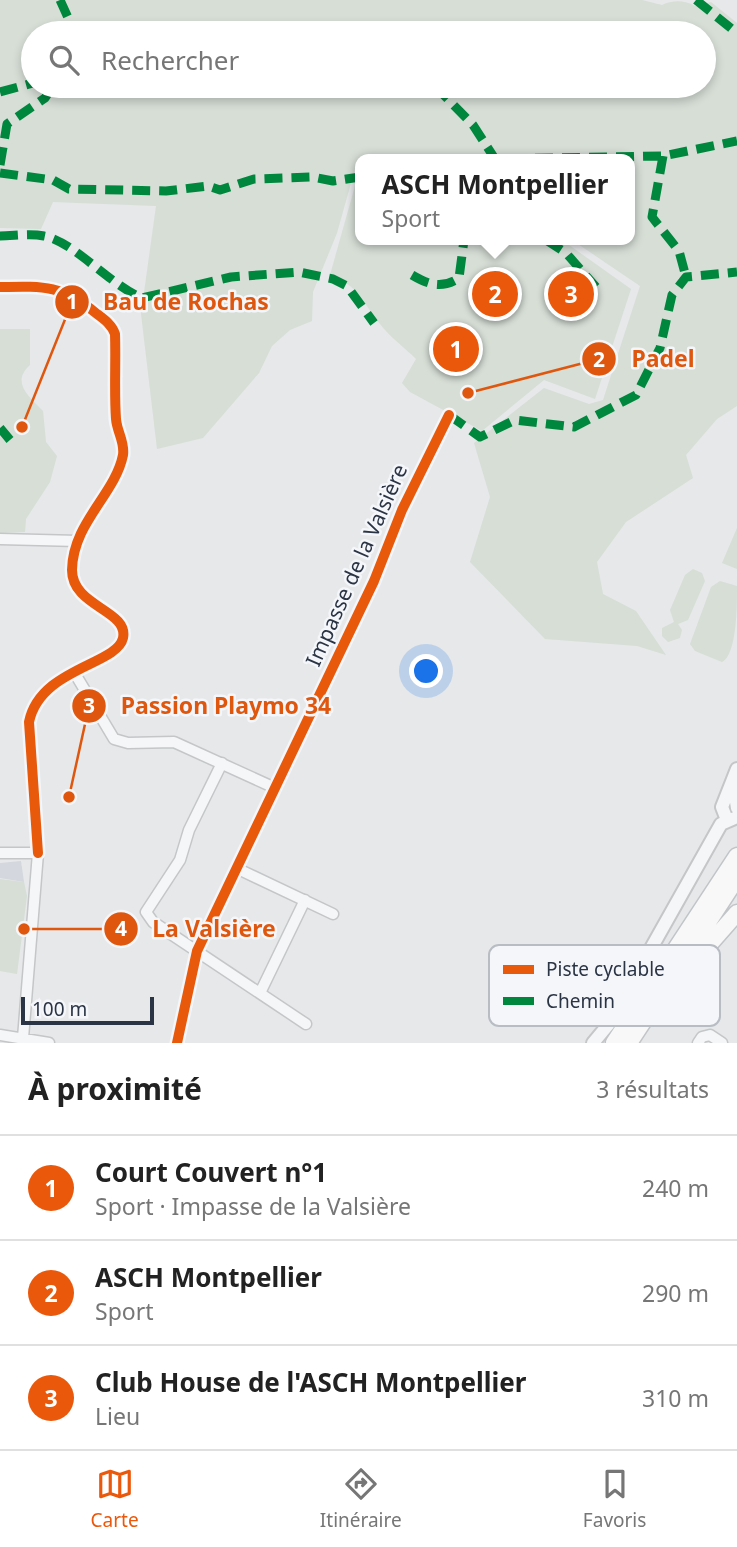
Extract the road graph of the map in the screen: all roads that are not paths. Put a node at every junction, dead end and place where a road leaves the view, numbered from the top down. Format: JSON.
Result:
{"nodes":[{"id":1,"x":0,"y":287,"type":"edge"},
{"id":2,"x":449,"y":415,"type":"dead end"},
{"id":3,"x":0,"y":538,"type":"edge"},
{"id":4,"x":78,"y":541,"type":"junction"},
{"id":5,"x":74,"y":672,"type":"junction"},
{"id":6,"x":222,"y":763,"type":"junction"},
{"id":7,"x":735,"y":774,"type":"edge"},
{"id":8,"x":275,"y":788,"type":"junction"},
{"id":9,"x":733,"y":814,"type":"edge"},
{"id":10,"x":0,"y":853,"type":"edge"},
{"id":11,"x":38,"y":853,"type":"junction"},
{"id":12,"x":737,"y":856,"type":"edge"},
{"id":13,"x":236,"y":867,"type":"junction"},
{"id":14,"x":737,"y":878,"type":"edge"},
{"id":15,"x":304,"y":900,"type":"junction"},
{"id":16,"x":737,"y":913,"type":"edge"},
{"id":17,"x":333,"y":914,"type":"dead end"},
{"id":18,"x":653,"y":945,"type":"edge"},
{"id":19,"x":678,"y":945,"type":"edge"},
{"id":20,"x":694,"y":945,"type":"edge"},
{"id":21,"x":708,"y":945,"type":"edge"},
{"id":22,"x":197,"y":951,"type":"junction"},
{"id":23,"x":260,"y":993,"type":"junction"},
{"id":24,"x":306,"y":1024,"type":"dead end"},
{"id":25,"x":607,"y":1026,"type":"edge"},
{"id":26,"x":625,"y":1026,"type":"edge"},
{"id":27,"x":641,"y":1026,"type":"edge"},
{"id":28,"x":0,"y":1035,"type":"edge"},
{"id":29,"x":17,"y":1039,"type":"edge"},
{"id":30,"x":49,"y":1043,"type":"edge"},
{"id":31,"x":177,"y":1043,"type":"edge"},
{"id":32,"x":593,"y":1043,"type":"edge"},
{"id":33,"x":614,"y":1043,"type":"edge"},
{"id":34,"x":629,"y":1043,"type":"edge"},
{"id":35,"x":698,"y":1043,"type":"edge"},
{"id":36,"x":722,"y":1043,"type":"edge"}],
"edges":[{"from":1,"to":4,"type":"street"},
{"from":2,"to":8,"type":"street","name":"Impasse de la Valsière"},
{"from":3,"to":4,"type":"street"},
{"from":4,"to":5,"type":"street"},
{"from":5,"to":6,"type":"street"},
{"from":5,"to":11,"type":"street"},
{"from":6,"to":8,"type":"street"},
{"from":6,"to":22,"type":"street"},
{"from":7,"to":9,"type":"street"},
{"from":8,"to":13,"type":"street","name":"Impasse de la Valsière"},
{"from":9,"to":18,"type":"street"},
{"from":10,"to":11,"type":"street"},
{"from":11,"to":29,"type":"street"},
{"from":12,"to":19,"type":"main road"},
{"from":13,"to":15,"type":"street"},
{"from":13,"to":22,"type":"street","name":"Impasse de la Valsière"},
{"from":14,"to":20,"type":"main road"},
{"from":15,"to":17,"type":"street"},
{"from":15,"to":23,"type":"street"},
{"from":16,"to":21,"type":"main road"},
{"from":22,"to":23,"type":"street"},
{"from":22,"to":31,"type":"street","name":"Impasse de la Valsière"},
{"from":23,"to":24,"type":"street"},
{"from":25,"to":32,"type":"street"},
{"from":26,"to":33,"type":"main road"},
{"from":27,"to":34,"type":"main road"},
{"from":28,"to":29,"type":"street"},
{"from":29,"to":30,"type":"street"},
{"from":35,"to":36,"type":"street"}]}
